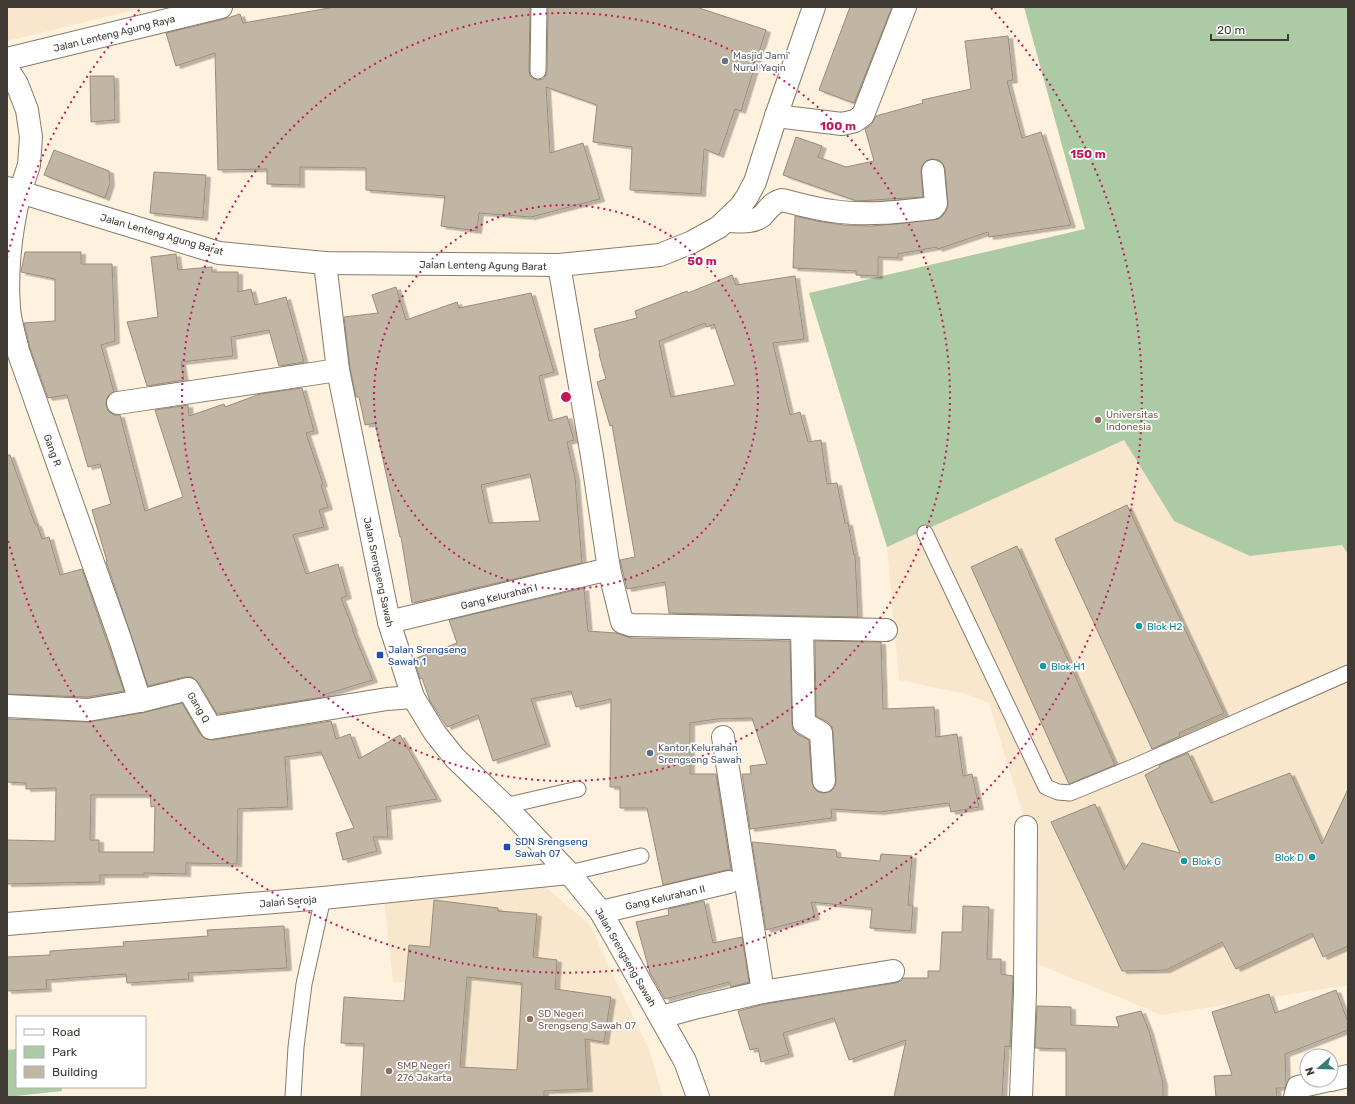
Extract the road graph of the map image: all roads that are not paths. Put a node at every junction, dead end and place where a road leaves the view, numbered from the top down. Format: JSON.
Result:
{"nodes":[{"id":1,"x":221,"y":7,"type":"edge"},
{"id":2,"x":539,"y":7,"type":"edge"},
{"id":3,"x":814,"y":7,"type":"edge"},
{"id":4,"x":905,"y":7,"type":"edge"},
{"id":5,"x":7,"y":59,"type":"edge"},
{"id":6,"x":7,"y":68,"type":"edge"},
{"id":7,"x":538,"y":71,"type":"dead end"},
{"id":8,"x":776,"y":116,"type":"junction"},
{"id":9,"x":933,"y":171,"type":"dead end"},
{"id":10,"x":13,"y":190,"type":"edge"},
{"id":11,"x":726,"y":221,"type":"junction"},
{"id":12,"x":325,"y":263,"type":"junction"},
{"id":13,"x":559,"y":265,"type":"junction"},
{"id":14,"x":12,"y":350,"type":"edge"},
{"id":15,"x":338,"y":370,"type":"junction"},
{"id":16,"x":118,"y":403,"type":"dead end"},
{"id":17,"x":926,"y":533,"type":"dead end"},
{"id":18,"x":609,"y":569,"type":"junction"},
{"id":19,"x":389,"y":622,"type":"junction"},
{"id":20,"x":802,"y":629,"type":"junction"},
{"id":21,"x":886,"y":630,"type":"dead end"},
{"id":22,"x":1348,"y":673,"type":"edge"},
{"id":23,"x":413,"y":697,"type":"junction"},
{"id":24,"x":140,"y":701,"type":"junction"},
{"id":25,"x":7,"y":706,"type":"edge"},
{"id":26,"x":723,"y":737,"type":"dead end"},
{"id":27,"x":824,"y":781,"type":"dead end"},
{"id":28,"x":578,"y":789,"type":"dead end"},
{"id":29,"x":506,"y":806,"type":"junction"},
{"id":30,"x":1026,"y":828,"type":"dead end"},
{"id":31,"x":641,"y":856,"type":"dead end"},
{"id":32,"x":569,"y":873,"type":"junction"},
{"id":33,"x":729,"y":882,"type":"dead end"},
{"id":34,"x":323,"y":898,"type":"junction"},
{"id":35,"x":601,"y":912,"type":"junction"},
{"id":36,"x":7,"y":924,"type":"edge"},
{"id":37,"x":893,"y":971,"type":"dead end"},
{"id":38,"x":763,"y":992,"type":"junction"},
{"id":39,"x":661,"y":1017,"type":"junction"},
{"id":40,"x":1299,"y":1087,"type":"edge"},
{"id":41,"x":293,"y":1097,"type":"edge"},
{"id":42,"x":698,"y":1097,"type":"edge"},
{"id":43,"x":1021,"y":1097,"type":"edge"},
{"id":44,"x":1295,"y":1097,"type":"edge"}],
"edges":[{"from":1,"to":5,"type":"street","name":"Jalan Lenteng Agung Raya"},
{"from":2,"to":7,"type":"lane"},
{"from":3,"to":8,"type":"street","name":"Jalan Lenteng Agung Barat"},
{"from":4,"to":8,"type":"street"},
{"from":6,"to":10,"type":"street","name":"Gang R"},
{"from":8,"to":11,"type":"street","name":"Jalan Lenteng Agung Barat"},
{"from":9,"to":11,"type":"street"},
{"from":10,"to":12,"type":"street","name":"Jalan Lenteng Agung Barat"},
{"from":10,"to":14,"type":"street","name":"Gang R"},
{"from":11,"to":13,"type":"street","name":"Jalan Lenteng Agung Barat"},
{"from":12,"to":13,"type":"street","name":"Jalan Lenteng Agung Barat"},
{"from":12,"to":15,"type":"street","name":"Jalan Srengseng Sawah"},
{"from":13,"to":18,"type":"street"},
{"from":14,"to":24,"type":"street","name":"Gang R"},
{"from":15,"to":16,"type":"street"},
{"from":15,"to":19,"type":"street","name":"Jalan Srengseng Sawah"},
{"from":17,"to":22,"type":"lane"},
{"from":18,"to":19,"type":"street","name":"Gang Kelurahan I"},
{"from":18,"to":20,"type":"street"},
{"from":19,"to":23,"type":"street","name":"Jalan Srengseng Sawah"},
{"from":20,"to":21,"type":"street"},
{"from":20,"to":27,"type":"street"},
{"from":23,"to":24,"type":"street","name":"Gang Q"},
{"from":23,"to":29,"type":"street","name":"Jalan Srengseng Sawah"},
{"from":24,"to":25,"type":"street","name":"Gang Q"},
{"from":26,"to":38,"type":"street"},
{"from":28,"to":29,"type":"lane"},
{"from":29,"to":32,"type":"street","name":"Jalan Srengseng Sawah"},
{"from":30,"to":43,"type":"street"},
{"from":31,"to":32,"type":"lane"},
{"from":32,"to":34,"type":"street","name":"Jalan Seroja"},
{"from":32,"to":35,"type":"street","name":"Jalan Srengseng Sawah"},
{"from":33,"to":35,"type":"street","name":"Gang Kelurahan II"},
{"from":34,"to":36,"type":"street","name":"Jalan Seroja"},
{"from":34,"to":41,"type":"lane"},
{"from":35,"to":39,"type":"street","name":"Jalan Srengseng Sawah"},
{"from":37,"to":38,"type":"street"},
{"from":38,"to":39,"type":"street"},
{"from":39,"to":42,"type":"street","name":"Jalan Srengseng Sawah"},
{"from":40,"to":44,"type":"street"}]}
